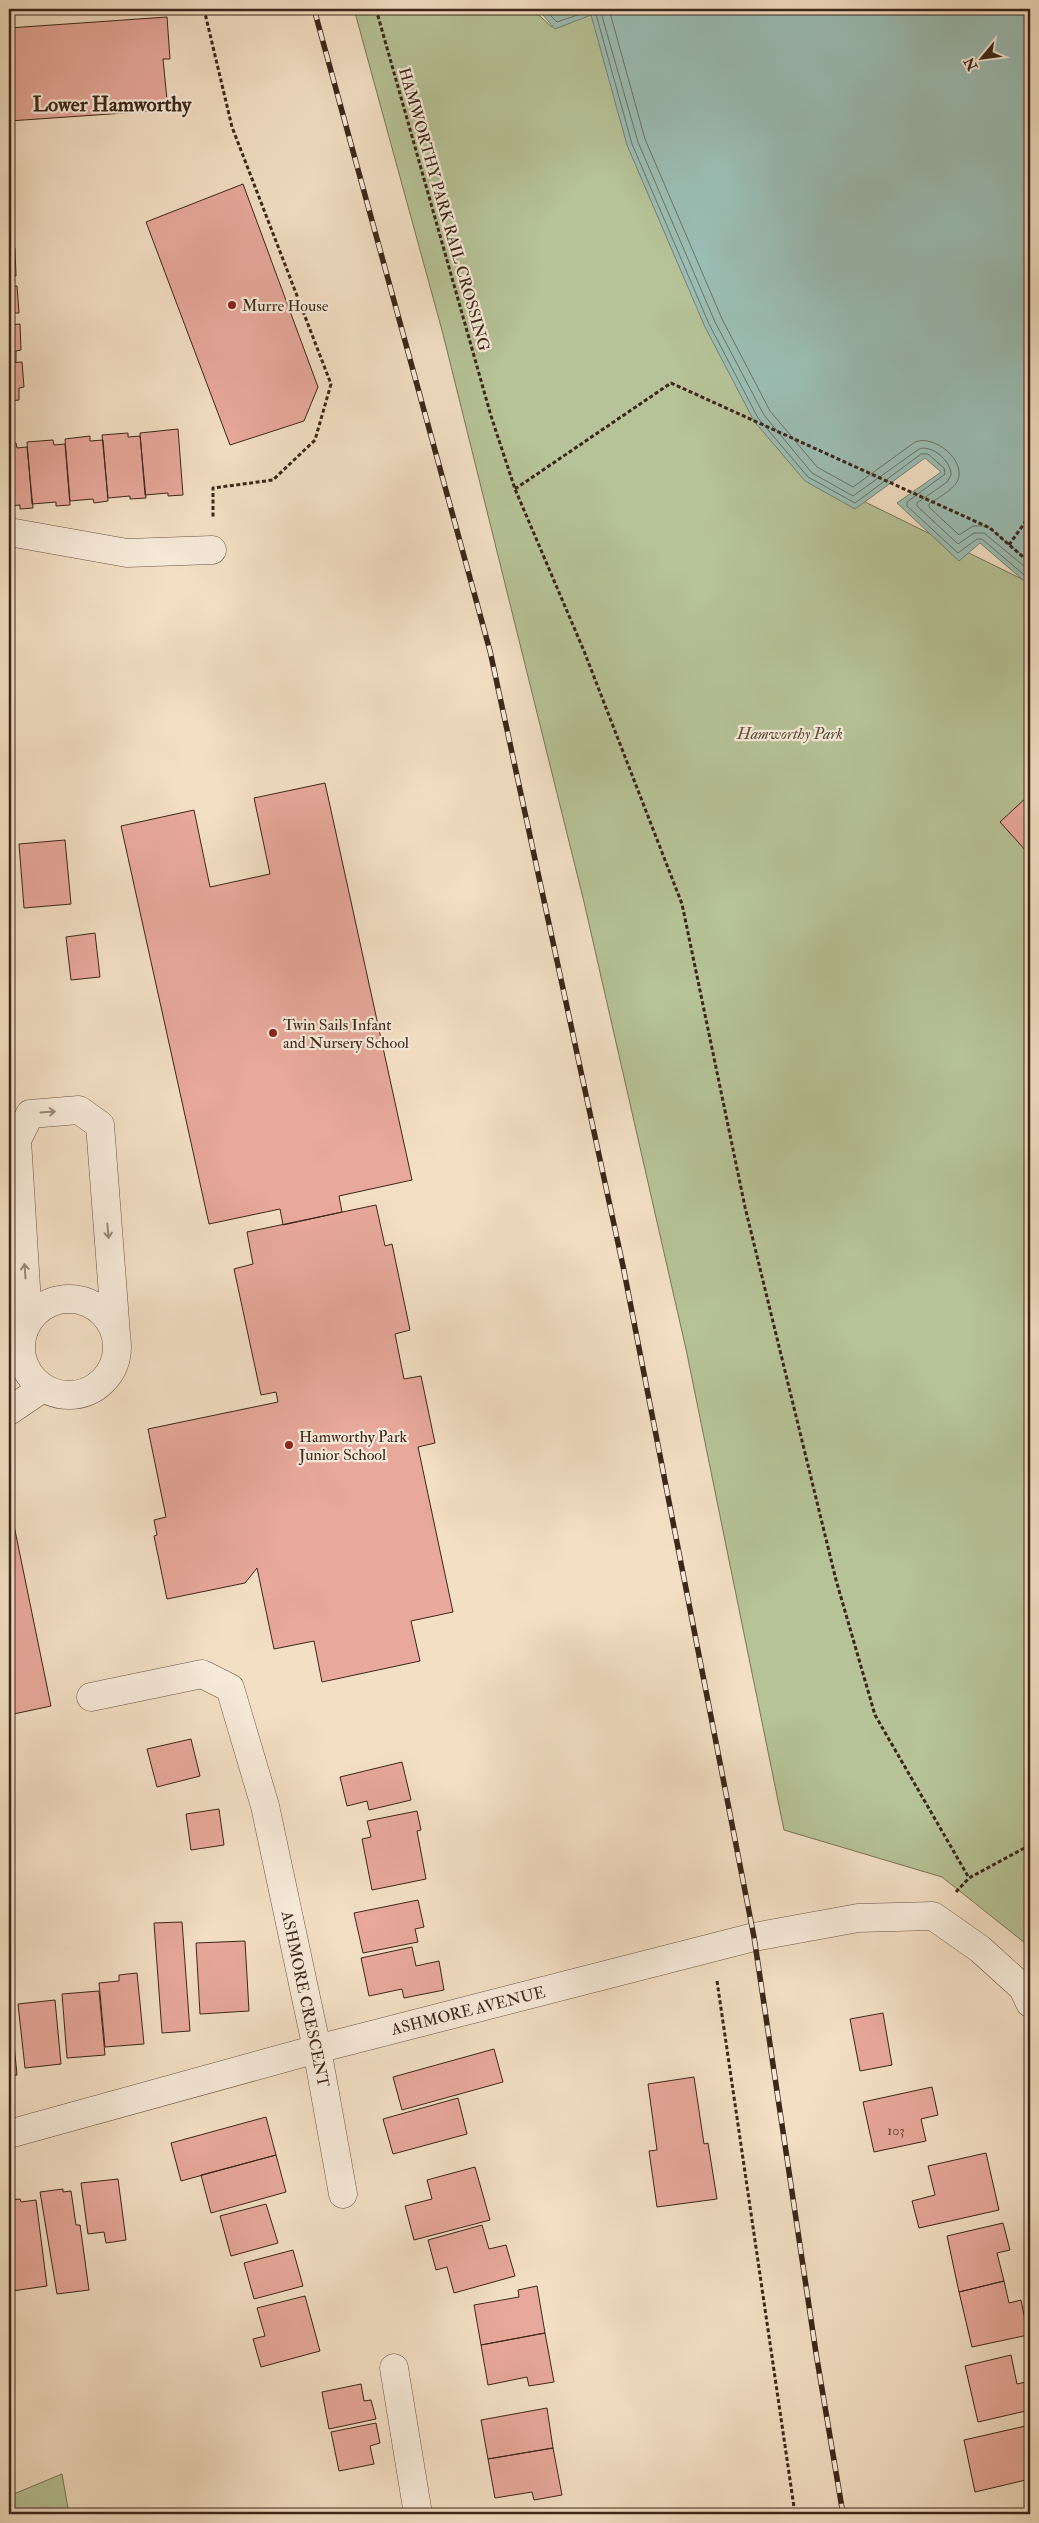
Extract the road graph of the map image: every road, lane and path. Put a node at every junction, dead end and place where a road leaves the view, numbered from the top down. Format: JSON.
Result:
{"nodes":[{"id":1,"x":204,"y":9,"type":"edge"},
{"id":2,"x":376,"y":9,"type":"edge"},
{"id":3,"x":213,"y":488,"type":"dead end"},
{"id":4,"x":515,"y":489,"type":"junction"},
{"id":5,"x":1030,"y":514,"type":"edge"},
{"id":6,"x":9,"y":532,"type":"edge"},
{"id":7,"x":1009,"y":545,"type":"junction"},
{"id":8,"x":212,"y":550,"type":"dead end"},
{"id":9,"x":1030,"y":563,"type":"edge"},
{"id":10,"x":28,"y":1320,"type":"junction"},
{"id":11,"x":116,"y":1334,"type":"junction"},
{"id":12,"x":43,"y":1388,"type":"junction"},
{"id":13,"x":9,"y":1411,"type":"edge"},
{"id":14,"x":92,"y":1697,"type":"dead end"},
{"id":15,"x":1030,"y":1845,"type":"edge"},
{"id":16,"x":712,"y":1948,"type":"junction"},
{"id":17,"x":1030,"y":2003,"type":"edge"},
{"id":18,"x":317,"y":2049,"type":"junction"},
{"id":19,"x":9,"y":2134,"type":"edge"},
{"id":20,"x":342,"y":2194,"type":"dead end"},
{"id":21,"x":394,"y":2368,"type":"dead end"},
{"id":22,"x":418,"y":2514,"type":"edge"},
{"id":23,"x":795,"y":2514,"type":"edge"}],
"edges":[{"from":1,"to":3,"type":"path"},
{"from":2,"to":4,"type":"path","name":"HAMWORTHY PARK RAIL CROSSING"},
{"from":4,"to":7,"type":"path"},
{"from":4,"to":15,"type":"path","name":"HAMWORTHY PARK RAIL CROSSING"},
{"from":5,"to":7,"type":"path"},
{"from":6,"to":8,"type":"street"},
{"from":7,"to":9,"type":"path"},
{"from":10,"to":11,"type":"street"},
{"from":10,"to":11,"type":"street","one_way":true},
{"from":10,"to":12,"type":"street"},
{"from":11,"to":12,"type":"street"},
{"from":12,"to":13,"type":"street"},
{"from":14,"to":18,"type":"street","name":"ASHMORE CRESCENT"},
{"from":16,"to":17,"type":"street","name":"ASHMORE AVENUE"},
{"from":16,"to":18,"type":"street","name":"ASHMORE AVENUE"},
{"from":16,"to":23,"type":"path"},
{"from":18,"to":19,"type":"street","name":"ASHMORE AVENUE"},
{"from":18,"to":20,"type":"street","name":"ASHMORE CRESCENT"},
{"from":21,"to":22,"type":"street"}]}
